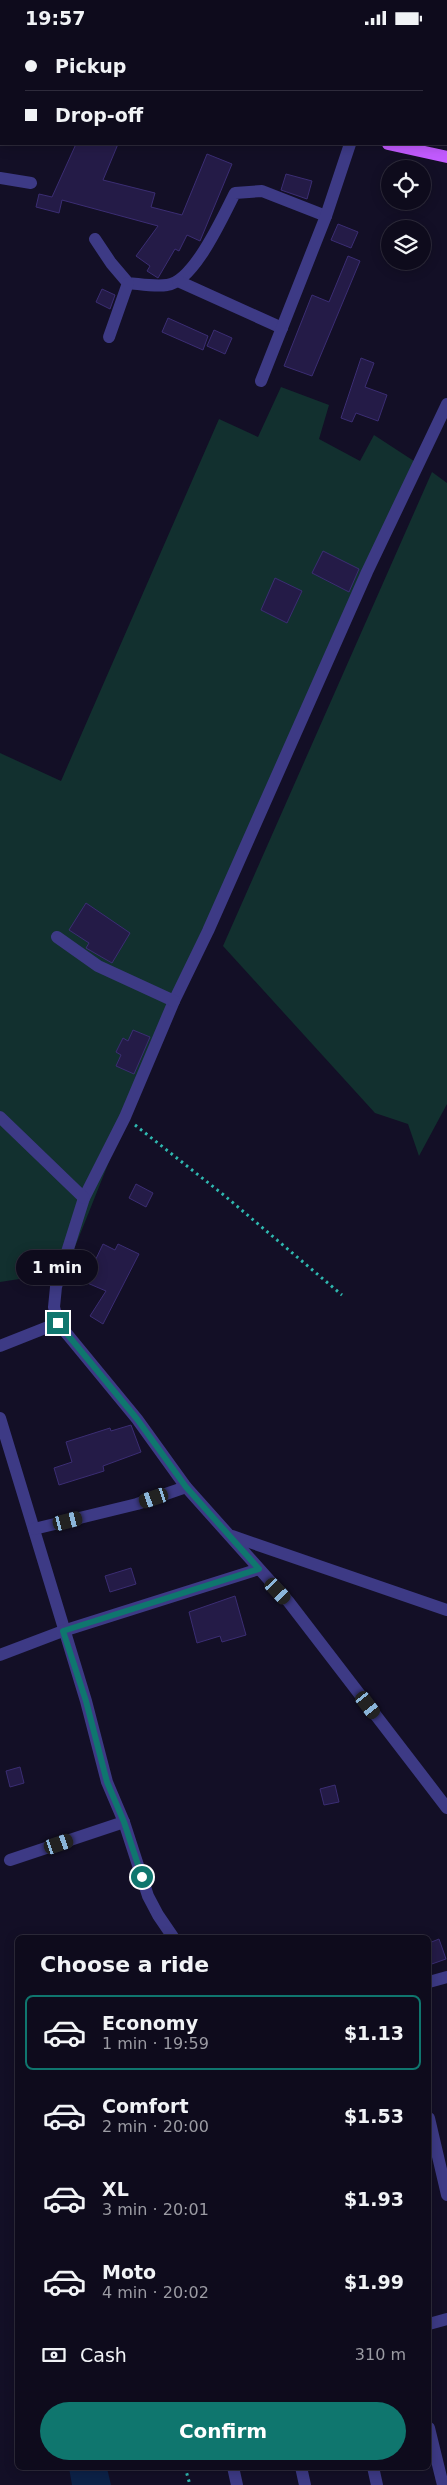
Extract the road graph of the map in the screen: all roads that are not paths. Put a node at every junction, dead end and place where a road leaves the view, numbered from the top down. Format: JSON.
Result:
{"nodes":[{"id":1,"x":350,"y":145,"type":"edge"},
{"id":2,"x":393,"y":145,"type":"edge"},
{"id":3,"x":447,"y":157,"type":"edge"},
{"id":4,"x":0,"y":178,"type":"edge"},
{"id":5,"x":31,"y":183,"type":"dead end"},
{"id":6,"x":326,"y":216,"type":"junction"},
{"id":7,"x":95,"y":239,"type":"dead end"},
{"id":8,"x":178,"y":281,"type":"junction"},
{"id":9,"x":128,"y":283,"type":"junction"},
{"id":10,"x":282,"y":328,"type":"junction"},
{"id":11,"x":109,"y":337,"type":"dead end"},
{"id":12,"x":261,"y":381,"type":"dead end"},
{"id":13,"x":447,"y":404,"type":"edge"},
{"id":14,"x":442,"y":429,"type":"edge"},
{"id":15,"x":57,"y":937,"type":"dead end"},
{"id":16,"x":174,"y":1001,"type":"junction"},
{"id":17,"x":0,"y":1117,"type":"edge"},
{"id":18,"x":84,"y":1198,"type":"junction"},
{"id":19,"x":58,"y":1323,"type":"junction"},
{"id":20,"x":0,"y":1346,"type":"edge"},
{"id":21,"x":0,"y":1418,"type":"edge"},
{"id":22,"x":186,"y":1487,"type":"junction"},
{"id":23,"x":34,"y":1529,"type":"junction"},
{"id":24,"x":232,"y":1536,"type":"junction"},
{"id":25,"x":259,"y":1569,"type":"junction"},
{"id":26,"x":447,"y":1610,"type":"edge"},
{"id":27,"x":63,"y":1631,"type":"junction"},
{"id":28,"x":0,"y":1655,"type":"edge"},
{"id":29,"x":447,"y":1808,"type":"edge"},
{"id":30,"x":124,"y":1822,"type":"junction"},
{"id":31,"x":10,"y":1861,"type":"dead end"},
{"id":32,"x":172,"y":1935,"type":"edge"},
{"id":33,"x":447,"y":1977,"type":"edge"},
{"id":34,"x":431,"y":1981,"type":"edge"},
{"id":35,"x":431,"y":2127,"type":"edge"},
{"id":36,"x":447,"y":2195,"type":"edge"},
{"id":37,"x":447,"y":2319,"type":"edge"},
{"id":38,"x":431,"y":2323,"type":"edge"},
{"id":39,"x":431,"y":2436,"type":"edge"},
{"id":40,"x":234,"y":2470,"type":"edge"},
{"id":41,"x":302,"y":2470,"type":"edge"},
{"id":42,"x":374,"y":2470,"type":"edge"},
{"id":43,"x":237,"y":2485,"type":"edge"},
{"id":44,"x":304,"y":2485,"type":"edge"},
{"id":45,"x":377,"y":2485,"type":"edge"},
{"id":46,"x":444,"y":2485,"type":"edge"}],
"edges":[{"from":1,"to":6,"type":"street"},
{"from":2,"to":3,"type":"main road"},
{"from":4,"to":5,"type":"street"},
{"from":6,"to":8,"type":"street"},
{"from":6,"to":10,"type":"street"},
{"from":7,"to":9,"type":"street"},
{"from":8,"to":9,"type":"street"},
{"from":8,"to":10,"type":"street"},
{"from":9,"to":11,"type":"street"},
{"from":10,"to":12,"type":"street"},
{"from":13,"to":14,"type":"street"},
{"from":14,"to":16,"type":"street"},
{"from":15,"to":16,"type":"street"},
{"from":16,"to":18,"type":"street"},
{"from":17,"to":18,"type":"street"},
{"from":18,"to":19,"type":"street"},
{"from":19,"to":20,"type":"street"},
{"from":19,"to":22,"type":"street"},
{"from":21,"to":23,"type":"street"},
{"from":22,"to":23,"type":"street"},
{"from":22,"to":24,"type":"street"},
{"from":23,"to":27,"type":"street"},
{"from":24,"to":25,"type":"street"},
{"from":24,"to":26,"type":"street"},
{"from":25,"to":27,"type":"street"},
{"from":25,"to":29,"type":"street"},
{"from":27,"to":28,"type":"street"},
{"from":27,"to":30,"type":"street"},
{"from":30,"to":31,"type":"street"},
{"from":30,"to":32,"type":"street"},
{"from":33,"to":34,"type":"street"},
{"from":35,"to":36,"type":"street"},
{"from":37,"to":38,"type":"street"},
{"from":39,"to":46,"type":"street"},
{"from":40,"to":43,"type":"street"},
{"from":41,"to":44,"type":"street"},
{"from":42,"to":45,"type":"street"}]}
